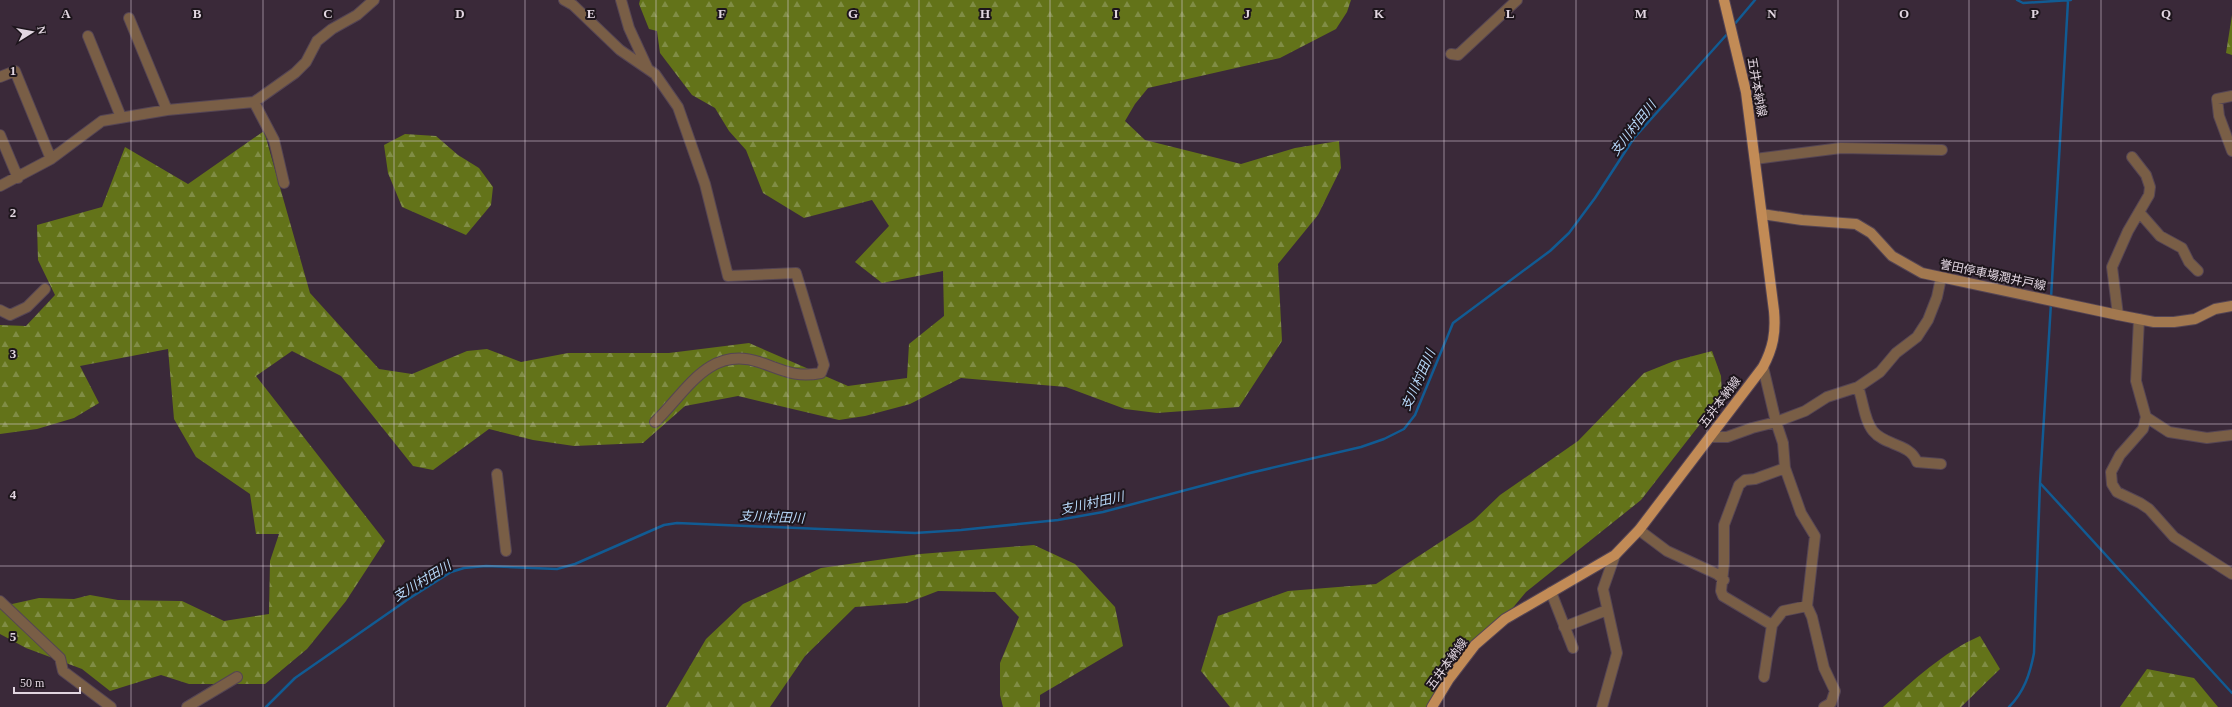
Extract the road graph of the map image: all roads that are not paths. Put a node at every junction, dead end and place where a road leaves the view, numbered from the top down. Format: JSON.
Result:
{"nodes":[{"id":1,"x":374,"y":0,"type":"edge"},
{"id":2,"x":564,"y":0,"type":"edge"},
{"id":3,"x":621,"y":0,"type":"edge"},
{"id":4,"x":1517,"y":0,"type":"edge"},
{"id":5,"x":1724,"y":0,"type":"edge"},
{"id":6,"x":129,"y":18,"type":"dead end"},
{"id":7,"x":88,"y":36,"type":"dead end"},
{"id":8,"x":1451,"y":54,"type":"dead end"},
{"id":9,"x":647,"y":67,"type":"junction"},
{"id":10,"x":0,"y":77,"type":"edge"},
{"id":11,"x":2232,"y":96,"type":"edge"},
{"id":12,"x":254,"y":102,"type":"junction"},
{"id":13,"x":167,"y":110,"type":"junction"},
{"id":14,"x":121,"y":117,"type":"junction"},
{"id":15,"x":0,"y":135,"type":"edge"},
{"id":16,"x":1942,"y":150,"type":"dead end"},
{"id":17,"x":2232,"y":151,"type":"edge"},
{"id":18,"x":2132,"y":157,"type":"dead end"},
{"id":19,"x":1755,"y":159,"type":"junction"},
{"id":20,"x":51,"y":160,"type":"junction"},
{"id":21,"x":18,"y":178,"type":"junction"},
{"id":22,"x":284,"y":183,"type":"dead end"},
{"id":23,"x":0,"y":186,"type":"edge"},
{"id":24,"x":2139,"y":212,"type":"junction"},
{"id":25,"x":1762,"y":214,"type":"junction"},
{"id":26,"x":2198,"y":271,"type":"dead end"},
{"id":27,"x":1941,"y":278,"type":"junction"},
{"id":28,"x":44,"y":289,"type":"dead end"},
{"id":29,"x":2232,"y":306,"type":"edge"},
{"id":30,"x":0,"y":310,"type":"edge"},
{"id":31,"x":2118,"y":315,"type":"junction"},
{"id":32,"x":2139,"y":318,"type":"junction"},
{"id":33,"x":1763,"y":367,"type":"junction"},
{"id":34,"x":1858,"y":387,"type":"junction"},
{"id":35,"x":2146,"y":417,"type":"junction"},
{"id":36,"x":655,"y":422,"type":"dead end"},
{"id":37,"x":1776,"y":422,"type":"junction"},
{"id":38,"x":2232,"y":435,"type":"edge"},
{"id":39,"x":1710,"y":437,"type":"junction"},
{"id":40,"x":1941,"y":464,"type":"dead end"},
{"id":41,"x":1785,"y":468,"type":"junction"},
{"id":42,"x":497,"y":474,"type":"dead end"},
{"id":43,"x":1639,"y":530,"type":"junction"},
{"id":44,"x":506,"y":551,"type":"dead end"},
{"id":45,"x":1615,"y":555,"type":"junction"},
{"id":46,"x":2232,"y":574,"type":"edge"},
{"id":47,"x":1724,"y":580,"type":"junction"},
{"id":48,"x":1551,"y":592,"type":"junction"},
{"id":49,"x":0,"y":601,"type":"edge"},
{"id":50,"x":1807,"y":606,"type":"junction"},
{"id":51,"x":1608,"y":610,"type":"junction"},
{"id":52,"x":1772,"y":625,"type":"junction"},
{"id":53,"x":1564,"y":627,"type":"junction"},
{"id":54,"x":1573,"y":648,"type":"dead end"},
{"id":55,"x":237,"y":677,"type":"dead end"},
{"id":56,"x":1764,"y":677,"type":"dead end"},
{"id":57,"x":105,"y":705,"type":"edge"},
{"id":58,"x":187,"y":707,"type":"edge"},
{"id":59,"x":1432,"y":707,"type":"edge"},
{"id":60,"x":1602,"y":707,"type":"edge"},
{"id":61,"x":1824,"y":707,"type":"edge"}],
"edges":[{"from":1,"to":12,"type":"street"},
{"from":2,"to":9,"type":"street"},
{"from":3,"to":9,"type":"street"},
{"from":4,"to":8,"type":"street"},
{"from":5,"to":19,"type":"main road","name":"五井本納線"},
{"from":6,"to":13,"type":"street"},
{"from":7,"to":14,"type":"street"},
{"from":9,"to":36,"type":"street"},
{"from":10,"to":20,"type":"street"},
{"from":11,"to":17,"type":"street"},
{"from":12,"to":13,"type":"street"},
{"from":12,"to":22,"type":"street"},
{"from":13,"to":14,"type":"street"},
{"from":14,"to":20,"type":"street"},
{"from":15,"to":21,"type":"street"},
{"from":16,"to":19,"type":"street"},
{"from":18,"to":24,"type":"street"},
{"from":19,"to":25,"type":"main road","name":"五井本納線"},
{"from":20,"to":21,"type":"street"},
{"from":21,"to":23,"type":"street"},
{"from":24,"to":26,"type":"street"},
{"from":24,"to":31,"type":"street"},
{"from":25,"to":27,"type":"main road","name":"誉田停車場潤井戸線"},
{"from":25,"to":33,"type":"main road","name":"五井本納線"},
{"from":27,"to":31,"type":"main road","name":"誉田停車場潤井戸線"},
{"from":27,"to":34,"type":"street"},
{"from":28,"to":30,"type":"street"},
{"from":29,"to":32,"type":"main road","name":"誉田停車場潤井戸線"},
{"from":31,"to":32,"type":"main road","name":"誉田停車場潤井戸線"},
{"from":32,"to":35,"type":"street"},
{"from":33,"to":37,"type":"street"},
{"from":33,"to":39,"type":"main road","name":"五井本納線"},
{"from":34,"to":37,"type":"street"},
{"from":34,"to":40,"type":"street"},
{"from":35,"to":38,"type":"street"},
{"from":35,"to":46,"type":"street"},
{"from":37,"to":39,"type":"street"},
{"from":37,"to":41,"type":"street"},
{"from":39,"to":43,"type":"main road","name":"五井本納線"},
{"from":41,"to":47,"type":"street"},
{"from":41,"to":50,"type":"street"},
{"from":42,"to":44,"type":"street"},
{"from":43,"to":45,"type":"main road","name":"五井本納線"},
{"from":43,"to":47,"type":"street"},
{"from":45,"to":48,"type":"main road","name":"五井本納線"},
{"from":45,"to":51,"type":"street"},
{"from":47,"to":52,"type":"street"},
{"from":48,"to":53,"type":"street"},
{"from":48,"to":59,"type":"main road","name":"五井本納線"},
{"from":49,"to":57,"type":"street"},
{"from":50,"to":52,"type":"street"},
{"from":50,"to":61,"type":"street"},
{"from":51,"to":53,"type":"street"},
{"from":51,"to":60,"type":"street"},
{"from":52,"to":56,"type":"street"},
{"from":53,"to":54,"type":"street"},
{"from":55,"to":58,"type":"street"}]}
